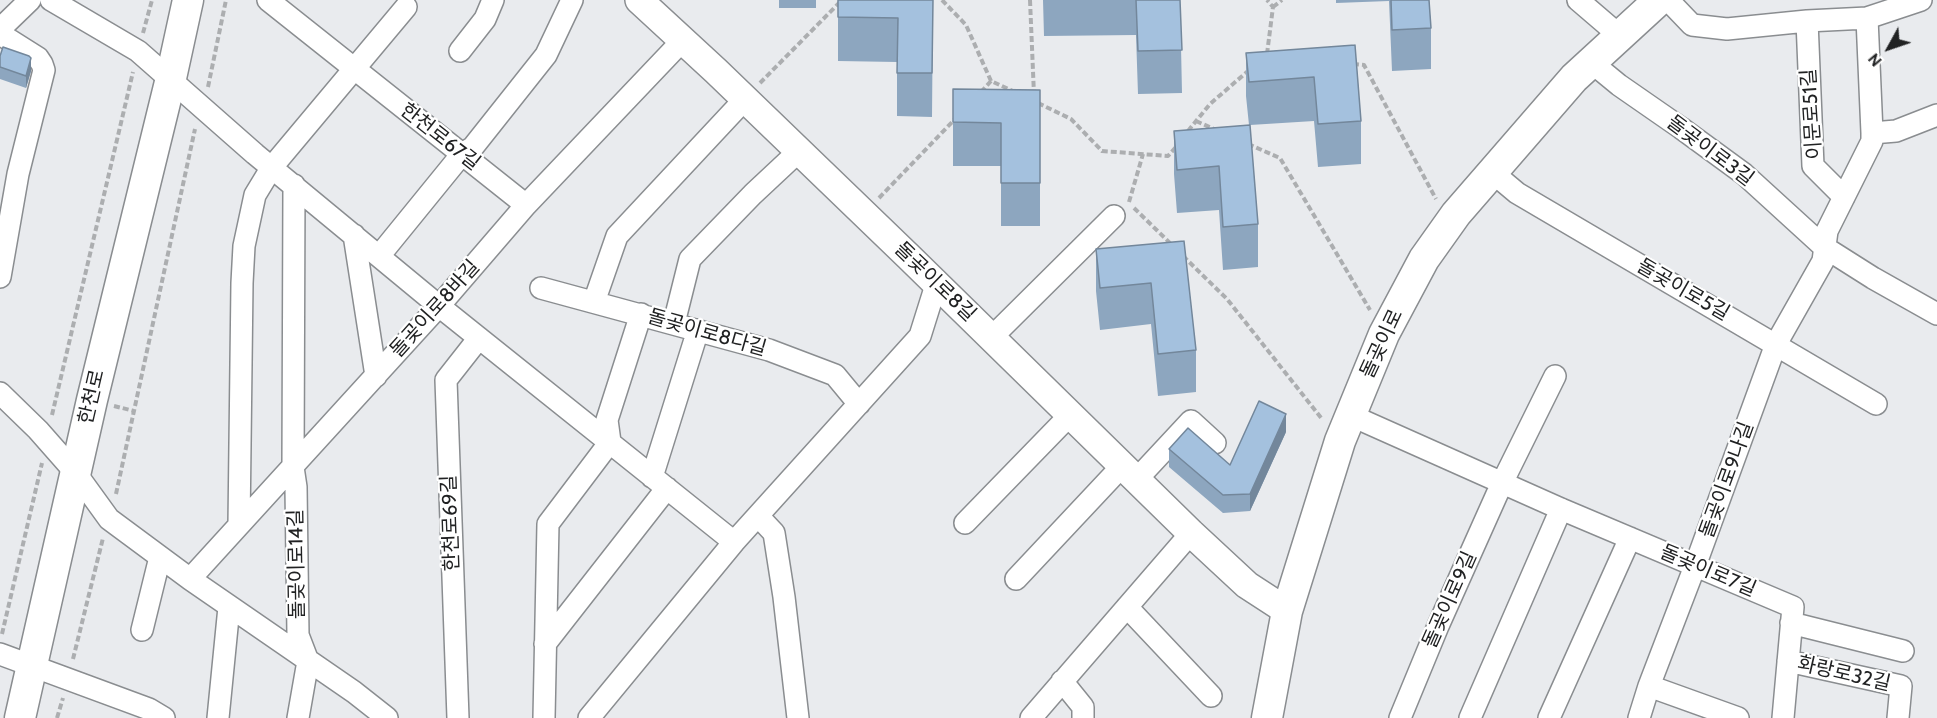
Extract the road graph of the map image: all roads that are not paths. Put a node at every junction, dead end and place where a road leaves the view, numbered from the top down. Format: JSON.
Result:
{"nodes":[{"id":1,"x":30,"y":0,"type":"edge"},
{"id":2,"x":51,"y":0,"type":"edge"},
{"id":3,"x":188,"y":0,"type":"edge"},
{"id":4,"x":268,"y":0,"type":"edge"},
{"id":5,"x":493,"y":0,"type":"edge"},
{"id":6,"x":572,"y":0,"type":"edge"},
{"id":7,"x":639,"y":0,"type":"edge"},
{"id":8,"x":1578,"y":0,"type":"edge"},
{"id":9,"x":1659,"y":0,"type":"edge"},
{"id":10,"x":1668,"y":0,"type":"edge"},
{"id":11,"x":1921,"y":0,"type":"edge"},
{"id":12,"x":406,"y":7,"type":"dead end"},
{"id":13,"x":1866,"y":18,"type":"junction"},
{"id":14,"x":1807,"y":21,"type":"junction"},
{"id":15,"x":0,"y":28,"type":"edge"},
{"id":16,"x":0,"y":34,"type":"edge"},
{"id":17,"x":1620,"y":36,"type":"junction"},
{"id":18,"x":683,"y":40,"type":"junction"},
{"id":19,"x":460,"y":51,"type":"dead end"},
{"id":20,"x":1592,"y":62,"type":"junction"},
{"id":21,"x":354,"y":68,"type":"junction"},
{"id":22,"x":171,"y":78,"type":"junction"},
{"id":23,"x":745,"y":99,"type":"junction"},
{"id":24,"x":1937,"y":115,"type":"edge"},
{"id":25,"x":1872,"y":133,"type":"junction"},
{"id":26,"x":799,"y":151,"type":"junction"},
{"id":27,"x":462,"y":154,"type":"junction"},
{"id":28,"x":272,"y":168,"type":"junction"},
{"id":29,"x":1492,"y":172,"type":"junction"},
{"id":30,"x":294,"y":185,"type":"junction"},
{"id":31,"x":1844,"y":196,"type":"junction"},
{"id":32,"x":526,"y":205,"type":"junction"},
{"id":33,"x":1114,"y":216,"type":"dead end"},
{"id":34,"x":354,"y":235,"type":"junction"},
{"id":35,"x":1824,"y":247,"type":"junction"},
{"id":36,"x":379,"y":256,"type":"junction"},
{"id":37,"x":0,"y":277,"type":"edge"},
{"id":38,"x":936,"y":285,"type":"junction"},
{"id":39,"x":541,"y":288,"type":"dead end"},
{"id":40,"x":594,"y":302,"type":"junction"},
{"id":41,"x":439,"y":306,"type":"junction"},
{"id":42,"x":641,"y":314,"type":"junction"},
{"id":43,"x":1937,"y":314,"type":"edge"},
{"id":44,"x":674,"y":323,"type":"junction"},
{"id":45,"x":698,"y":330,"type":"junction"},
{"id":46,"x":992,"y":337,"type":"junction"},
{"id":47,"x":479,"y":338,"type":"junction"},
{"id":48,"x":1776,"y":344,"type":"junction"},
{"id":49,"x":376,"y":376,"type":"junction"},
{"id":50,"x":1555,"y":376,"type":"dead end"},
{"id":51,"x":0,"y":393,"type":"edge"},
{"id":52,"x":859,"y":404,"type":"junction"},
{"id":53,"x":1876,"y":404,"type":"dead end"},
{"id":54,"x":1071,"y":414,"type":"junction"},
{"id":55,"x":1345,"y":428,"type":"junction"},
{"id":56,"x":610,"y":442,"type":"junction"},
{"id":57,"x":1215,"y":443,"type":"dead end"},
{"id":58,"x":292,"y":467,"type":"junction"},
{"id":59,"x":75,"y":472,"type":"junction"},
{"id":60,"x":1130,"y":472,"type":"junction"},
{"id":61,"x":660,"y":483,"type":"junction"},
{"id":62,"x":1502,"y":483,"type":"junction"},
{"id":63,"x":1562,"y":509,"type":"junction"},
{"id":64,"x":758,"y":516,"type":"junction"},
{"id":65,"x":965,"y":523,"type":"dead end"},
{"id":66,"x":239,"y":525,"type":"junction"},
{"id":67,"x":1191,"y":533,"type":"junction"},
{"id":68,"x":1630,"y":538,"type":"junction"},
{"id":69,"x":734,"y":542,"type":"junction"},
{"id":70,"x":160,"y":557,"type":"junction"},
{"id":71,"x":1695,"y":566,"type":"junction"},
{"id":72,"x":190,"y":579,"type":"junction"},
{"id":73,"x":1016,"y":579,"type":"dead end"},
{"id":74,"x":229,"y":607,"type":"junction"},
{"id":75,"x":1127,"y":607,"type":"junction"},
{"id":76,"x":1287,"y":611,"type":"junction"},
{"id":77,"x":1791,"y":623,"type":"junction"},
{"id":78,"x":142,"y":630,"type":"dead end"},
{"id":79,"x":546,"y":644,"type":"junction"},
{"id":80,"x":1903,"y":651,"type":"dead end"},
{"id":81,"x":0,"y":654,"type":"edge"},
{"id":82,"x":308,"y":661,"type":"junction"},
{"id":83,"x":1788,"y":661,"type":"junction"},
{"id":84,"x":32,"y":666,"type":"junction"},
{"id":85,"x":1062,"y":681,"type":"junction"},
{"id":86,"x":1649,"y":686,"type":"junction"},
{"id":87,"x":1211,"y":696,"type":"dead end"},
{"id":88,"x":1728,"y":716,"type":"edge"},
{"id":89,"x":160,"y":717,"type":"edge"},
{"id":90,"x":20,"y":718,"type":"edge"},
{"id":91,"x":218,"y":718,"type":"edge"},
{"id":92,"x":298,"y":718,"type":"edge"},
{"id":93,"x":387,"y":718,"type":"edge"},
{"id":94,"x":458,"y":718,"type":"edge"},
{"id":95,"x":544,"y":718,"type":"edge"},
{"id":96,"x":589,"y":718,"type":"edge"},
{"id":97,"x":798,"y":718,"type":"edge"},
{"id":98,"x":1031,"y":718,"type":"edge"},
{"id":99,"x":1083,"y":718,"type":"edge"},
{"id":100,"x":1267,"y":718,"type":"edge"},
{"id":101,"x":1401,"y":718,"type":"edge"},
{"id":102,"x":1470,"y":718,"type":"edge"},
{"id":103,"x":1549,"y":718,"type":"edge"},
{"id":104,"x":1639,"y":718,"type":"edge"},
{"id":105,"x":1783,"y":718,"type":"edge"},
{"id":106,"x":1898,"y":718,"type":"edge"}],
"edges":[{"from":1,"to":15,"type":"street"},
{"from":2,"to":22,"type":"street"},
{"from":3,"to":22,"type":"main road","name":"한천로"},
{"from":4,"to":21,"type":"street","name":"한천로67길"},
{"from":5,"to":19,"type":"street"},
{"from":6,"to":27,"type":"street"},
{"from":7,"to":18,"type":"street","name":"돌곶이로8길"},
{"from":8,"to":17,"type":"street"},
{"from":9,"to":17,"type":"main road","name":"돌곶이로"},
{"from":10,"to":14,"type":"street"},
{"from":11,"to":13,"type":"street"},
{"from":12,"to":21,"type":"street"},
{"from":13,"to":14,"type":"street"},
{"from":13,"to":25,"type":"street"},
{"from":14,"to":31,"type":"street","name":"이문로51길"},
{"from":16,"to":37,"type":"street"},
{"from":17,"to":20,"type":"main road","name":"돌곶이로"},
{"from":18,"to":23,"type":"street","name":"돌곶이로8길"},
{"from":18,"to":32,"type":"street","name":"돌곶이로8바길"},
{"from":20,"to":29,"type":"main road","name":"돌곶이로"},
{"from":20,"to":35,"type":"street","name":"돌곶이로3길"},
{"from":21,"to":27,"type":"street","name":"한천로67길"},
{"from":21,"to":28,"type":"street"},
{"from":22,"to":28,"type":"street"},
{"from":22,"to":59,"type":"main road","name":"한천로"},
{"from":23,"to":26,"type":"street","name":"돌곶이로8길"},
{"from":23,"to":40,"type":"street"},
{"from":24,"to":25,"type":"street"},
{"from":25,"to":31,"type":"street"},
{"from":26,"to":38,"type":"street","name":"돌곶이로8길"},
{"from":26,"to":44,"type":"street"},
{"from":27,"to":32,"type":"street","name":"한천로67길"},
{"from":27,"to":36,"type":"street"},
{"from":28,"to":30,"type":"street"},
{"from":28,"to":66,"type":"street"},
{"from":29,"to":48,"type":"street","name":"돌곶이로5길"},
{"from":29,"to":55,"type":"main road","name":"돌곶이로"},
{"from":30,"to":34,"type":"street"},
{"from":30,"to":58,"type":"street"},
{"from":31,"to":35,"type":"street"},
{"from":32,"to":41,"type":"street","name":"돌곶이로8바길"},
{"from":33,"to":46,"type":"street"},
{"from":34,"to":36,"type":"street"},
{"from":34,"to":49,"type":"street"},
{"from":35,"to":43,"type":"street","name":"돌곶이로3길"},
{"from":35,"to":48,"type":"street","name":"돌곶이로9나길"},
{"from":36,"to":41,"type":"street"},
{"from":38,"to":46,"type":"street","name":"돌곶이로8길"},
{"from":38,"to":52,"type":"street"},
{"from":39,"to":40,"type":"street","name":"돌곶이로8다길"},
{"from":40,"to":42,"type":"street","name":"돌곶이로8다길"},
{"from":41,"to":47,"type":"street"},
{"from":41,"to":49,"type":"street","name":"돌곶이로8바길"},
{"from":42,"to":44,"type":"street","name":"돌곶이로8다길"},
{"from":42,"to":56,"type":"street"},
{"from":44,"to":45,"type":"street","name":"돌곶이로8다길"},
{"from":45,"to":52,"type":"street","name":"돌곶이로8다길"},
{"from":45,"to":61,"type":"street"},
{"from":46,"to":54,"type":"street","name":"돌곶이로8길"},
{"from":47,"to":56,"type":"street"},
{"from":47,"to":94,"type":"street","name":"한천로69길"},
{"from":48,"to":53,"type":"street","name":"돌곶이로5길"},
{"from":48,"to":71,"type":"street","name":"돌곶이로9나길"},
{"from":49,"to":58,"type":"street","name":"돌곶이로8바길"},
{"from":50,"to":62,"type":"street"},
{"from":51,"to":59,"type":"street","name":"돌곶이로14길"},
{"from":52,"to":64,"type":"street"},
{"from":54,"to":60,"type":"street","name":"돌곶이로8길"},
{"from":54,"to":65,"type":"street"},
{"from":55,"to":62,"type":"street","name":"돌곶이로7길"},
{"from":55,"to":76,"type":"main road","name":"돌곶이로"},
{"from":56,"to":61,"type":"street"},
{"from":56,"to":79,"type":"street"},
{"from":57,"to":60,"type":"street"},
{"from":58,"to":66,"type":"street","name":"돌곶이로8바길"},
{"from":58,"to":82,"type":"street","name":"돌곶이로14길"},
{"from":59,"to":70,"type":"street","name":"돌곶이로14길"},
{"from":59,"to":84,"type":"main road","name":"한천로"},
{"from":60,"to":67,"type":"street","name":"돌곶이로8길"},
{"from":60,"to":73,"type":"street"},
{"from":61,"to":69,"type":"street"},
{"from":61,"to":79,"type":"street"},
{"from":62,"to":63,"type":"street","name":"돌곶이로7길"},
{"from":62,"to":101,"type":"street","name":"돌곶이로9길"},
{"from":63,"to":68,"type":"street","name":"돌곶이로7길"},
{"from":63,"to":102,"type":"street"},
{"from":64,"to":69,"type":"street"},
{"from":64,"to":97,"type":"street"},
{"from":66,"to":72,"type":"street","name":"돌곶이로8바길"},
{"from":67,"to":75,"type":"street"},
{"from":67,"to":76,"type":"street","name":"돌곶이로8길"},
{"from":68,"to":71,"type":"street","name":"돌곶이로7길"},
{"from":68,"to":103,"type":"street"},
{"from":69,"to":96,"type":"street"},
{"from":70,"to":72,"type":"street","name":"돌곶이로14길"},
{"from":70,"to":78,"type":"street"},
{"from":71,"to":77,"type":"street","name":"돌곶이로7길"},
{"from":71,"to":86,"type":"street","name":"돌곶이로9나길"},
{"from":72,"to":74,"type":"street","name":"돌곶이로14길"},
{"from":74,"to":82,"type":"street","name":"돌곶이로14길"},
{"from":74,"to":91,"type":"street"},
{"from":75,"to":85,"type":"street"},
{"from":75,"to":87,"type":"street"},
{"from":76,"to":100,"type":"main road","name":"돌곶이로"},
{"from":77,"to":80,"type":"street"},
{"from":77,"to":83,"type":"street"},
{"from":79,"to":95,"type":"street"},
{"from":81,"to":84,"type":"street"},
{"from":82,"to":92,"type":"street"},
{"from":82,"to":93,"type":"street","name":"돌곶이로14길"},
{"from":83,"to":105,"type":"street"},
{"from":83,"to":106,"type":"street","name":"화랑로32길"},
{"from":84,"to":89,"type":"street"},
{"from":84,"to":90,"type":"main road","name":"한천로"},
{"from":85,"to":98,"type":"street"},
{"from":85,"to":99,"type":"street"},
{"from":86,"to":88,"type":"street"},
{"from":86,"to":104,"type":"street","name":"돌곶이로9나길"}]}
